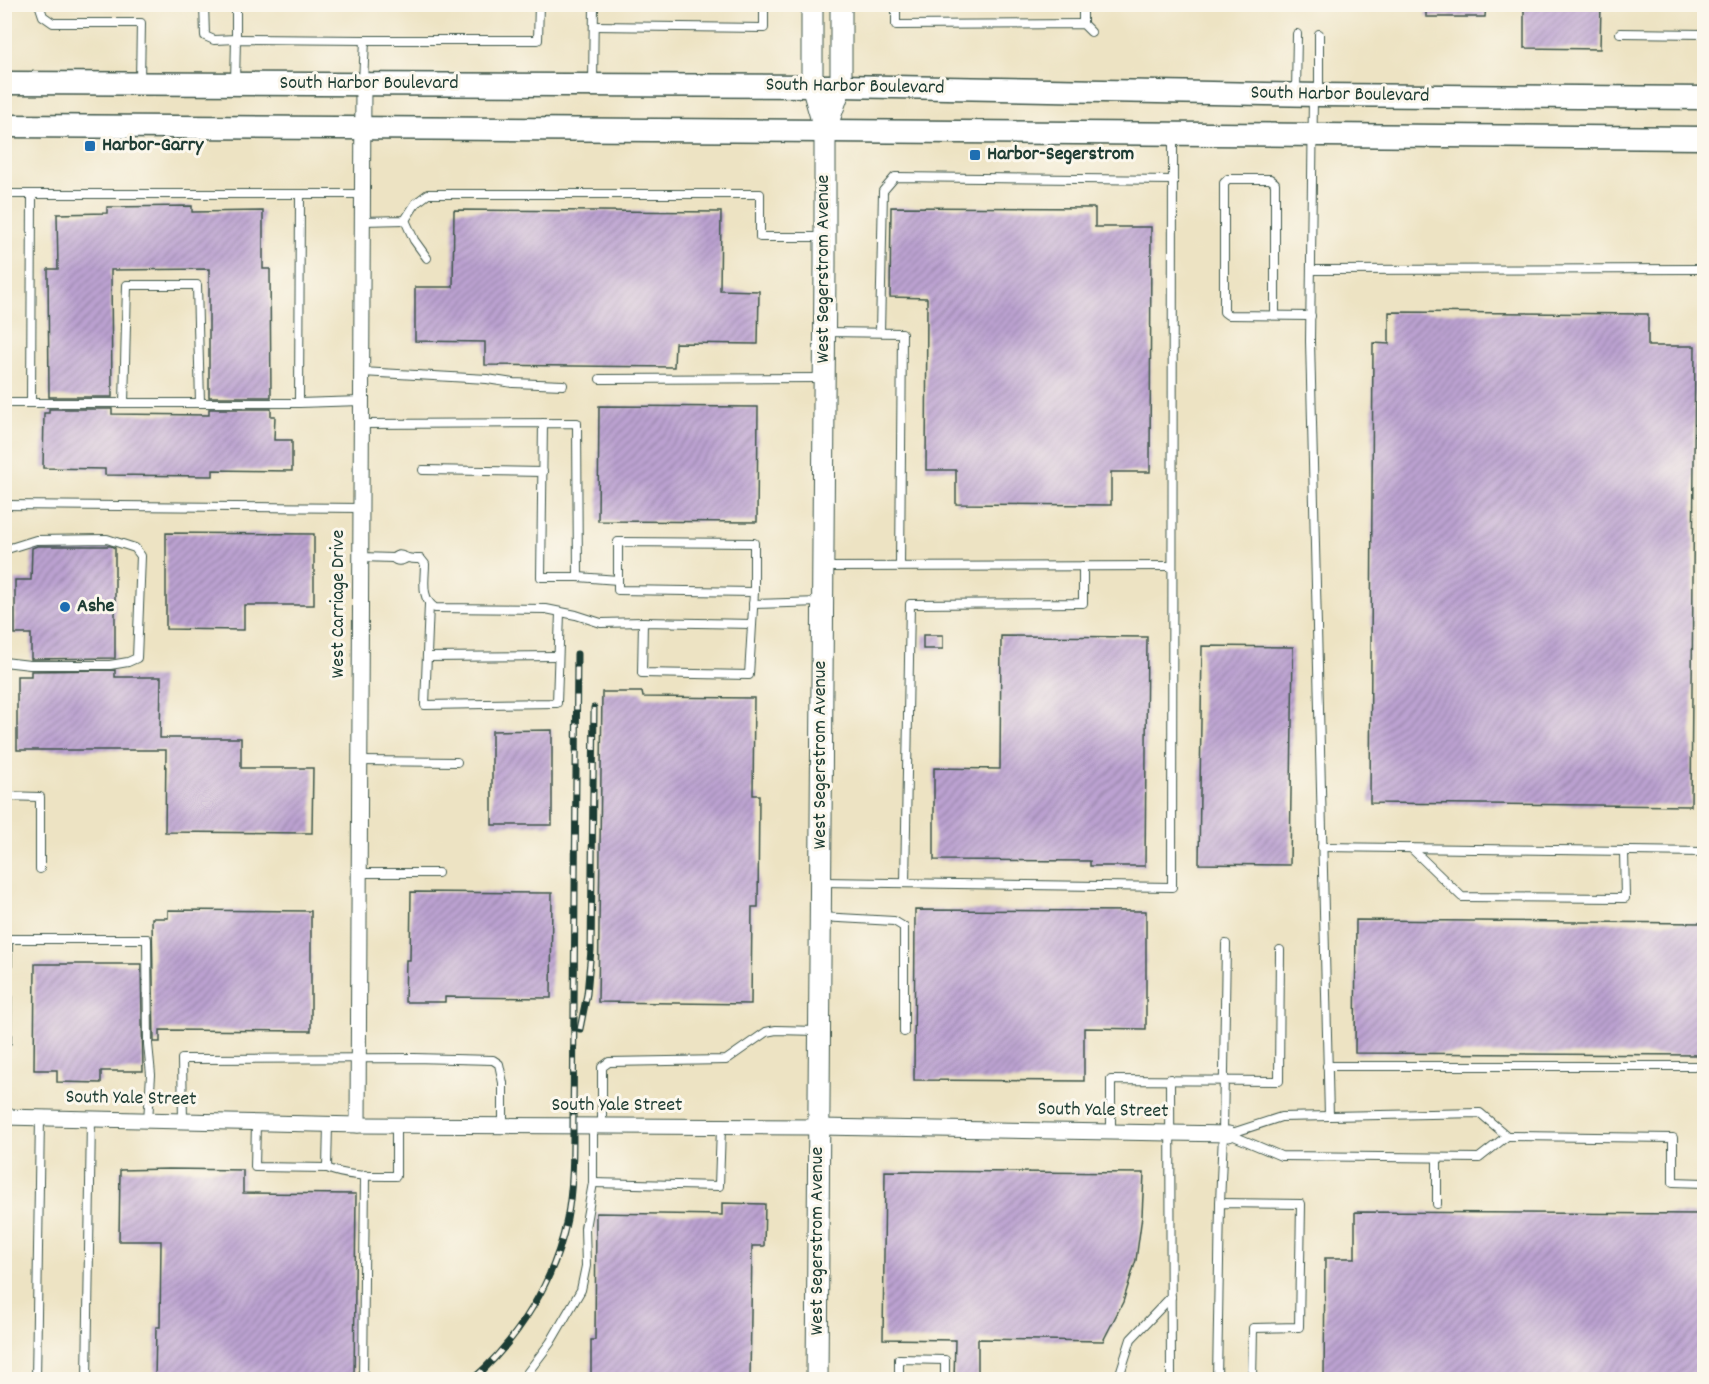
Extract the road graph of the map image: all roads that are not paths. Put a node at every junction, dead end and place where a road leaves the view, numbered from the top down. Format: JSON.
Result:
{"nodes":[{"id":1,"x":39,"y":4,"type":"edge"},
{"id":2,"x":204,"y":4,"type":"edge"},
{"id":3,"x":236,"y":4,"type":"edge"},
{"id":4,"x":539,"y":4,"type":"edge"},
{"id":5,"x":594,"y":4,"type":"edge"},
{"id":6,"x":764,"y":4,"type":"edge"},
{"id":7,"x":812,"y":4,"type":"edge"},
{"id":8,"x":841,"y":4,"type":"edge"},
{"id":9,"x":896,"y":4,"type":"edge"},
{"id":10,"x":1083,"y":4,"type":"edge"},
{"id":11,"x":1083,"y":24,"type":"junction"},
{"id":12,"x":594,"y":26,"type":"junction"},
{"id":13,"x":1091,"y":32,"type":"dead end"},
{"id":14,"x":1620,"y":33,"type":"dead end"},
{"id":15,"x":1297,"y":34,"type":"dead end"},
{"id":16,"x":1319,"y":34,"type":"dead end"},
{"id":17,"x":1704,"y":34,"type":"edge"},
{"id":18,"x":236,"y":39,"type":"junction"},
{"id":19,"x":365,"y":40,"type":"junction"},
{"id":20,"x":4,"y":83,"type":"edge"},
{"id":21,"x":140,"y":84,"type":"junction"},
{"id":22,"x":235,"y":84,"type":"junction"},
{"id":23,"x":363,"y":84,"type":"junction"},
{"id":24,"x":592,"y":85,"type":"junction"},
{"id":25,"x":812,"y":86,"type":"junction"},
{"id":26,"x":841,"y":86,"type":"junction"},
{"id":27,"x":1309,"y":95,"type":"junction"},
{"id":28,"x":1704,"y":98,"type":"edge"},
{"id":29,"x":4,"y":126,"type":"edge"},
{"id":30,"x":363,"y":128,"type":"junction"},
{"id":31,"x":825,"y":131,"type":"junction"},
{"id":32,"x":1173,"y":134,"type":"junction"},
{"id":33,"x":1312,"y":135,"type":"junction"},
{"id":34,"x":1704,"y":138,"type":"edge"},
{"id":35,"x":1173,"y":180,"type":"junction"},
{"id":36,"x":4,"y":194,"type":"edge"},
{"id":37,"x":32,"y":194,"type":"junction"},
{"id":38,"x":300,"y":194,"type":"junction"},
{"id":39,"x":363,"y":194,"type":"junction"},
{"id":40,"x":405,"y":220,"type":"junction"},
{"id":41,"x":362,"y":221,"type":"junction"},
{"id":42,"x":825,"y":237,"type":"junction"},
{"id":43,"x":428,"y":258,"type":"dead end"},
{"id":44,"x":1704,"y":269,"type":"edge"},
{"id":45,"x":1311,"y":270,"type":"junction"},
{"id":46,"x":1275,"y":315,"type":"junction"},
{"id":47,"x":1311,"y":316,"type":"junction"},
{"id":48,"x":824,"y":332,"type":"junction"},
{"id":49,"x":880,"y":332,"type":"junction"},
{"id":50,"x":362,"y":372,"type":"junction"},
{"id":51,"x":824,"y":378,"type":"junction"},
{"id":52,"x":600,"y":379,"type":"dead end"},
{"id":53,"x":563,"y":386,"type":"dead end"},
{"id":54,"x":361,"y":401,"type":"junction"},
{"id":55,"x":4,"y":403,"type":"edge"},
{"id":56,"x":31,"y":403,"type":"junction"},
{"id":57,"x":124,"y":403,"type":"junction"},
{"id":58,"x":200,"y":403,"type":"junction"},
{"id":59,"x":299,"y":403,"type":"junction"},
{"id":60,"x":543,"y":423,"type":"junction"},
{"id":61,"x":361,"y":424,"type":"junction"},
{"id":62,"x":423,"y":470,"type":"dead end"},
{"id":63,"x":543,"y":472,"type":"junction"},
{"id":64,"x":4,"y":505,"type":"edge"},
{"id":65,"x":361,"y":508,"type":"junction"},
{"id":66,"x":4,"y":550,"type":"edge"},
{"id":67,"x":361,"y":557,"type":"junction"},
{"id":68,"x":900,"y":566,"type":"junction"},
{"id":69,"x":1083,"y":566,"type":"junction"},
{"id":70,"x":1172,"y":566,"type":"junction"},
{"id":71,"x":822,"y":567,"type":"junction"},
{"id":72,"x":578,"y":577,"type":"junction"},
{"id":73,"x":618,"y":580,"type":"junction"},
{"id":74,"x":754,"y":592,"type":"junction"},
{"id":75,"x":822,"y":602,"type":"junction"},
{"id":76,"x":429,"y":604,"type":"junction"},
{"id":77,"x":753,"y":604,"type":"junction"},
{"id":78,"x":560,"y":612,"type":"junction"},
{"id":79,"x":643,"y":622,"type":"junction"},
{"id":80,"x":752,"y":624,"type":"junction"},
{"id":81,"x":558,"y":656,"type":"junction"},
{"id":82,"x":427,"y":657,"type":"junction"},
{"id":83,"x":4,"y":662,"type":"edge"},
{"id":84,"x":360,"y":761,"type":"junction"},
{"id":85,"x":457,"y":762,"type":"dead end"},
{"id":86,"x":4,"y":796,"type":"edge"},
{"id":87,"x":1322,"y":847,"type":"junction"},
{"id":88,"x":1412,"y":848,"type":"junction"},
{"id":89,"x":1624,"y":851,"type":"junction"},
{"id":90,"x":1704,"y":852,"type":"edge"},
{"id":91,"x":40,"y":869,"type":"dead end"},
{"id":92,"x":359,"y":873,"type":"junction"},
{"id":93,"x":438,"y":873,"type":"dead end"},
{"id":94,"x":820,"y":882,"type":"junction"},
{"id":95,"x":905,"y":883,"type":"junction"},
{"id":96,"x":820,"y":917,"type":"junction"},
{"id":97,"x":6,"y":939,"type":"edge"},
{"id":98,"x":1226,"y":944,"type":"dead end"},
{"id":99,"x":1280,"y":950,"type":"dead end"},
{"id":100,"x":819,"y":1030,"type":"junction"},
{"id":101,"x":904,"y":1032,"type":"dead end"},
{"id":102,"x":6,"y":1042,"type":"edge"},
{"id":103,"x":358,"y":1058,"type":"junction"},
{"id":104,"x":1328,"y":1066,"type":"junction"},
{"id":105,"x":1704,"y":1066,"type":"edge"},
{"id":106,"x":1170,"y":1079,"type":"junction"},
{"id":107,"x":1223,"y":1080,"type":"junction"},
{"id":108,"x":1329,"y":1116,"type":"junction"},
{"id":109,"x":4,"y":1118,"type":"edge"},
{"id":110,"x":40,"y":1118,"type":"junction"},
{"id":111,"x":91,"y":1119,"type":"junction"},
{"id":112,"x":148,"y":1120,"type":"junction"},
{"id":113,"x":183,"y":1121,"type":"junction"},
{"id":114,"x":256,"y":1123,"type":"junction"},
{"id":115,"x":328,"y":1124,"type":"junction"},
{"id":116,"x":358,"y":1125,"type":"junction"},
{"id":117,"x":396,"y":1125,"type":"junction"},
{"id":118,"x":503,"y":1126,"type":"junction"},
{"id":119,"x":598,"y":1126,"type":"junction"},
{"id":120,"x":819,"y":1127,"type":"junction"},
{"id":121,"x":721,"y":1128,"type":"junction"},
{"id":122,"x":1111,"y":1133,"type":"junction"},
{"id":123,"x":1170,"y":1134,"type":"junction"},
{"id":124,"x":1226,"y":1134,"type":"junction"},
{"id":125,"x":1507,"y":1136,"type":"junction"},
{"id":126,"x":1437,"y":1158,"type":"junction"},
{"id":127,"x":327,"y":1168,"type":"junction"},
{"id":128,"x":364,"y":1174,"type":"junction"},
{"id":129,"x":592,"y":1183,"type":"junction"},
{"id":130,"x":1704,"y":1183,"type":"edge"},
{"id":131,"x":1220,"y":1203,"type":"junction"},
{"id":132,"x":1437,"y":1204,"type":"dead end"},
{"id":133,"x":1171,"y":1297,"type":"junction"},
{"id":134,"x":36,"y":1380,"type":"edge"},
{"id":135,"x":87,"y":1380,"type":"edge"},
{"id":136,"x":363,"y":1380,"type":"edge"},
{"id":137,"x":522,"y":1380,"type":"edge"},
{"id":138,"x":817,"y":1380,"type":"edge"},
{"id":139,"x":899,"y":1380,"type":"edge"},
{"id":140,"x":945,"y":1380,"type":"edge"},
{"id":141,"x":1118,"y":1380,"type":"edge"},
{"id":142,"x":1171,"y":1380,"type":"edge"},
{"id":143,"x":1216,"y":1380,"type":"edge"},
{"id":144,"x":1252,"y":1380,"type":"edge"}],
"edges":[{"from":1,"to":21,"type":"lane"},
{"from":2,"to":18,"type":"lane"},
{"from":3,"to":18,"type":"lane"},
{"from":4,"to":19,"type":"lane"},
{"from":5,"to":12,"type":"lane"},
{"from":6,"to":12,"type":"lane"},
{"from":7,"to":25,"type":"main road","name":"West Segerstrom Avenue"},
{"from":8,"to":26,"type":"main road","name":"West Segerstrom Avenue"},
{"from":9,"to":11,"type":"lane"},
{"from":10,"to":11,"type":"lane"},
{"from":11,"to":13,"type":"lane"},
{"from":12,"to":24,"type":"lane"},
{"from":14,"to":17,"type":"lane"},
{"from":15,"to":27,"type":"lane"},
{"from":16,"to":27,"type":"lane"},
{"from":18,"to":19,"type":"lane"},
{"from":18,"to":22,"type":"lane"},
{"from":19,"to":23,"type":"lane"},
{"from":20,"to":21,"type":"main road","name":"South Harbor Boulevard"},
{"from":21,"to":22,"type":"main road","name":"South Harbor Boulevard"},
{"from":22,"to":23,"type":"main road","name":"South Harbor Boulevard"},
{"from":23,"to":24,"type":"main road","name":"South Harbor Boulevard"},
{"from":23,"to":30,"type":"street","name":"West Carriage Drive"},
{"from":24,"to":25,"type":"main road","name":"South Harbor Boulevard"},
{"from":25,"to":26,"type":"main road","name":"South Harbor Boulevard"},
{"from":25,"to":31,"type":"main road","name":"West Segerstrom Avenue"},
{"from":26,"to":27,"type":"main road","name":"South Harbor Boulevard"},
{"from":26,"to":31,"type":"main road","name":"West Segerstrom Avenue"},
{"from":27,"to":28,"type":"main road","name":"South Harbor Boulevard"},
{"from":27,"to":33,"type":"lane"},
{"from":29,"to":30,"type":"main road","name":"South Harbor Boulevard"},
{"from":30,"to":31,"type":"main road","name":"South Harbor Boulevard"},
{"from":30,"to":39,"type":"street","name":"West Carriage Drive"},
{"from":31,"to":32,"type":"main road","name":"South Harbor Boulevard"},
{"from":31,"to":42,"type":"main road","name":"West Segerstrom Avenue"},
{"from":32,"to":33,"type":"main road","name":"South Harbor Boulevard"},
{"from":32,"to":35,"type":"lane"},
{"from":33,"to":34,"type":"main road","name":"South Harbor Boulevard"},
{"from":33,"to":45,"type":"lane"},
{"from":35,"to":49,"type":"lane"},
{"from":35,"to":70,"type":"lane"},
{"from":36,"to":37,"type":"lane"},
{"from":37,"to":38,"type":"lane"},
{"from":37,"to":56,"type":"lane"},
{"from":38,"to":39,"type":"lane"},
{"from":38,"to":59,"type":"lane"},
{"from":39,"to":41,"type":"street","name":"West Carriage Drive"},
{"from":40,"to":41,"type":"lane"},
{"from":40,"to":42,"type":"lane"},
{"from":40,"to":43,"type":"lane"},
{"from":41,"to":50,"type":"street","name":"West Carriage Drive"},
{"from":42,"to":48,"type":"main road","name":"West Segerstrom Avenue"},
{"from":44,"to":45,"type":"lane"},
{"from":45,"to":47,"type":"lane"},
{"from":46,"to":46,"type":"lane"},
{"from":46,"to":47,"type":"lane"},
{"from":47,"to":87,"type":"lane"},
{"from":48,"to":49,"type":"lane"},
{"from":48,"to":51,"type":"main road","name":"West Segerstrom Avenue"},
{"from":49,"to":68,"type":"lane"},
{"from":50,"to":53,"type":"lane"},
{"from":50,"to":54,"type":"street","name":"West Carriage Drive"},
{"from":51,"to":52,"type":"lane"},
{"from":51,"to":71,"type":"main road","name":"West Segerstrom Avenue"},
{"from":54,"to":59,"type":"lane"},
{"from":54,"to":61,"type":"street","name":"West Carriage Drive"},
{"from":55,"to":56,"type":"lane"},
{"from":56,"to":57,"type":"lane"},
{"from":57,"to":58,"type":"lane"},
{"from":57,"to":58,"type":"lane"},
{"from":58,"to":59,"type":"lane"},
{"from":60,"to":61,"type":"lane"},
{"from":60,"to":63,"type":"lane"},
{"from":60,"to":72,"type":"lane"},
{"from":61,"to":65,"type":"street","name":"West Carriage Drive"},
{"from":62,"to":63,"type":"lane"},
{"from":63,"to":72,"type":"lane"},
{"from":64,"to":65,"type":"lane"},
{"from":65,"to":67,"type":"street","name":"West Carriage Drive"},
{"from":66,"to":83,"type":"lane"},
{"from":67,"to":76,"type":"lane"},
{"from":67,"to":84,"type":"street","name":"West Carriage Drive"},
{"from":68,"to":69,"type":"lane"},
{"from":68,"to":71,"type":"lane"},
{"from":69,"to":70,"type":"lane"},
{"from":69,"to":95,"type":"lane"},
{"from":70,"to":95,"type":"lane"},
{"from":71,"to":75,"type":"main road","name":"West Segerstrom Avenue"},
{"from":72,"to":73,"type":"lane"},
{"from":73,"to":74,"type":"lane"},
{"from":73,"to":74,"type":"lane"},
{"from":74,"to":77,"type":"lane"},
{"from":75,"to":77,"type":"lane"},
{"from":75,"to":94,"type":"main road","name":"West Segerstrom Avenue"},
{"from":76,"to":78,"type":"lane"},
{"from":76,"to":82,"type":"lane"},
{"from":77,"to":80,"type":"lane"},
{"from":78,"to":79,"type":"lane"},
{"from":78,"to":81,"type":"lane"},
{"from":79,"to":80,"type":"lane"},
{"from":79,"to":80,"type":"lane"},
{"from":81,"to":82,"type":"lane"},
{"from":81,"to":82,"type":"lane"},
{"from":84,"to":85,"type":"lane"},
{"from":84,"to":92,"type":"street","name":"West Carriage Drive"},
{"from":86,"to":91,"type":"lane"},
{"from":87,"to":88,"type":"lane"},
{"from":87,"to":104,"type":"lane"},
{"from":88,"to":89,"type":"lane"},
{"from":88,"to":89,"type":"lane"},
{"from":89,"to":90,"type":"lane"},
{"from":92,"to":93,"type":"lane"},
{"from":92,"to":103,"type":"street","name":"West Carriage Drive"},
{"from":94,"to":95,"type":"lane"},
{"from":94,"to":96,"type":"main road","name":"West Segerstrom Avenue"},
{"from":96,"to":100,"type":"main road","name":"West Segerstrom Avenue"},
{"from":96,"to":101,"type":"lane"},
{"from":97,"to":102,"type":"lane"},
{"from":97,"to":112,"type":"lane"},
{"from":98,"to":107,"type":"lane"},
{"from":99,"to":107,"type":"lane"},
{"from":100,"to":119,"type":"lane"},
{"from":100,"to":120,"type":"main road","name":"West Segerstrom Avenue"},
{"from":103,"to":113,"type":"lane"},
{"from":103,"to":116,"type":"street","name":"West Carriage Drive"},
{"from":103,"to":118,"type":"lane"},
{"from":104,"to":105,"type":"lane"},
{"from":104,"to":108,"type":"lane"},
{"from":106,"to":107,"type":"lane"},
{"from":106,"to":122,"type":"lane"},
{"from":106,"to":123,"type":"lane"},
{"from":107,"to":124,"type":"lane"},
{"from":108,"to":124,"type":"lane"},
{"from":108,"to":125,"type":"lane"},
{"from":109,"to":110,"type":"street","name":"South Yale Street"},
{"from":110,"to":111,"type":"street","name":"South Yale Street"},
{"from":110,"to":134,"type":"lane"},
{"from":111,"to":112,"type":"street","name":"South Yale Street"},
{"from":111,"to":135,"type":"lane"},
{"from":112,"to":113,"type":"street","name":"South Yale Street"},
{"from":113,"to":114,"type":"street","name":"South Yale Street"},
{"from":114,"to":115,"type":"street","name":"South Yale Street"},
{"from":114,"to":127,"type":"lane"},
{"from":115,"to":116,"type":"street","name":"South Yale Street"},
{"from":115,"to":127,"type":"lane"},
{"from":116,"to":117,"type":"street","name":"South Yale Street"},
{"from":117,"to":118,"type":"street","name":"South Yale Street"},
{"from":117,"to":128,"type":"lane"},
{"from":118,"to":119,"type":"street","name":"South Yale Street"},
{"from":119,"to":121,"type":"street","name":"South Yale Street"},
{"from":119,"to":129,"type":"lane"},
{"from":120,"to":121,"type":"street","name":"South Yale Street"},
{"from":120,"to":122,"type":"street","name":"South Yale Street"},
{"from":120,"to":138,"type":"main road","name":"West Segerstrom Avenue"},
{"from":121,"to":129,"type":"lane"},
{"from":122,"to":123,"type":"street","name":"South Yale Street"},
{"from":123,"to":124,"type":"street","name":"South Yale Street"},
{"from":123,"to":133,"type":"lane"},
{"from":124,"to":126,"type":"lane"},
{"from":124,"to":131,"type":"lane"},
{"from":125,"to":126,"type":"lane"},
{"from":125,"to":130,"type":"lane"},
{"from":126,"to":132,"type":"lane"},
{"from":127,"to":128,"type":"lane"},
{"from":128,"to":136,"type":"lane"},
{"from":129,"to":137,"type":"lane"},
{"from":131,"to":143,"type":"lane"},
{"from":131,"to":144,"type":"lane"},
{"from":133,"to":141,"type":"lane"},
{"from":133,"to":142,"type":"lane"},
{"from":139,"to":140,"type":"lane"}]}
